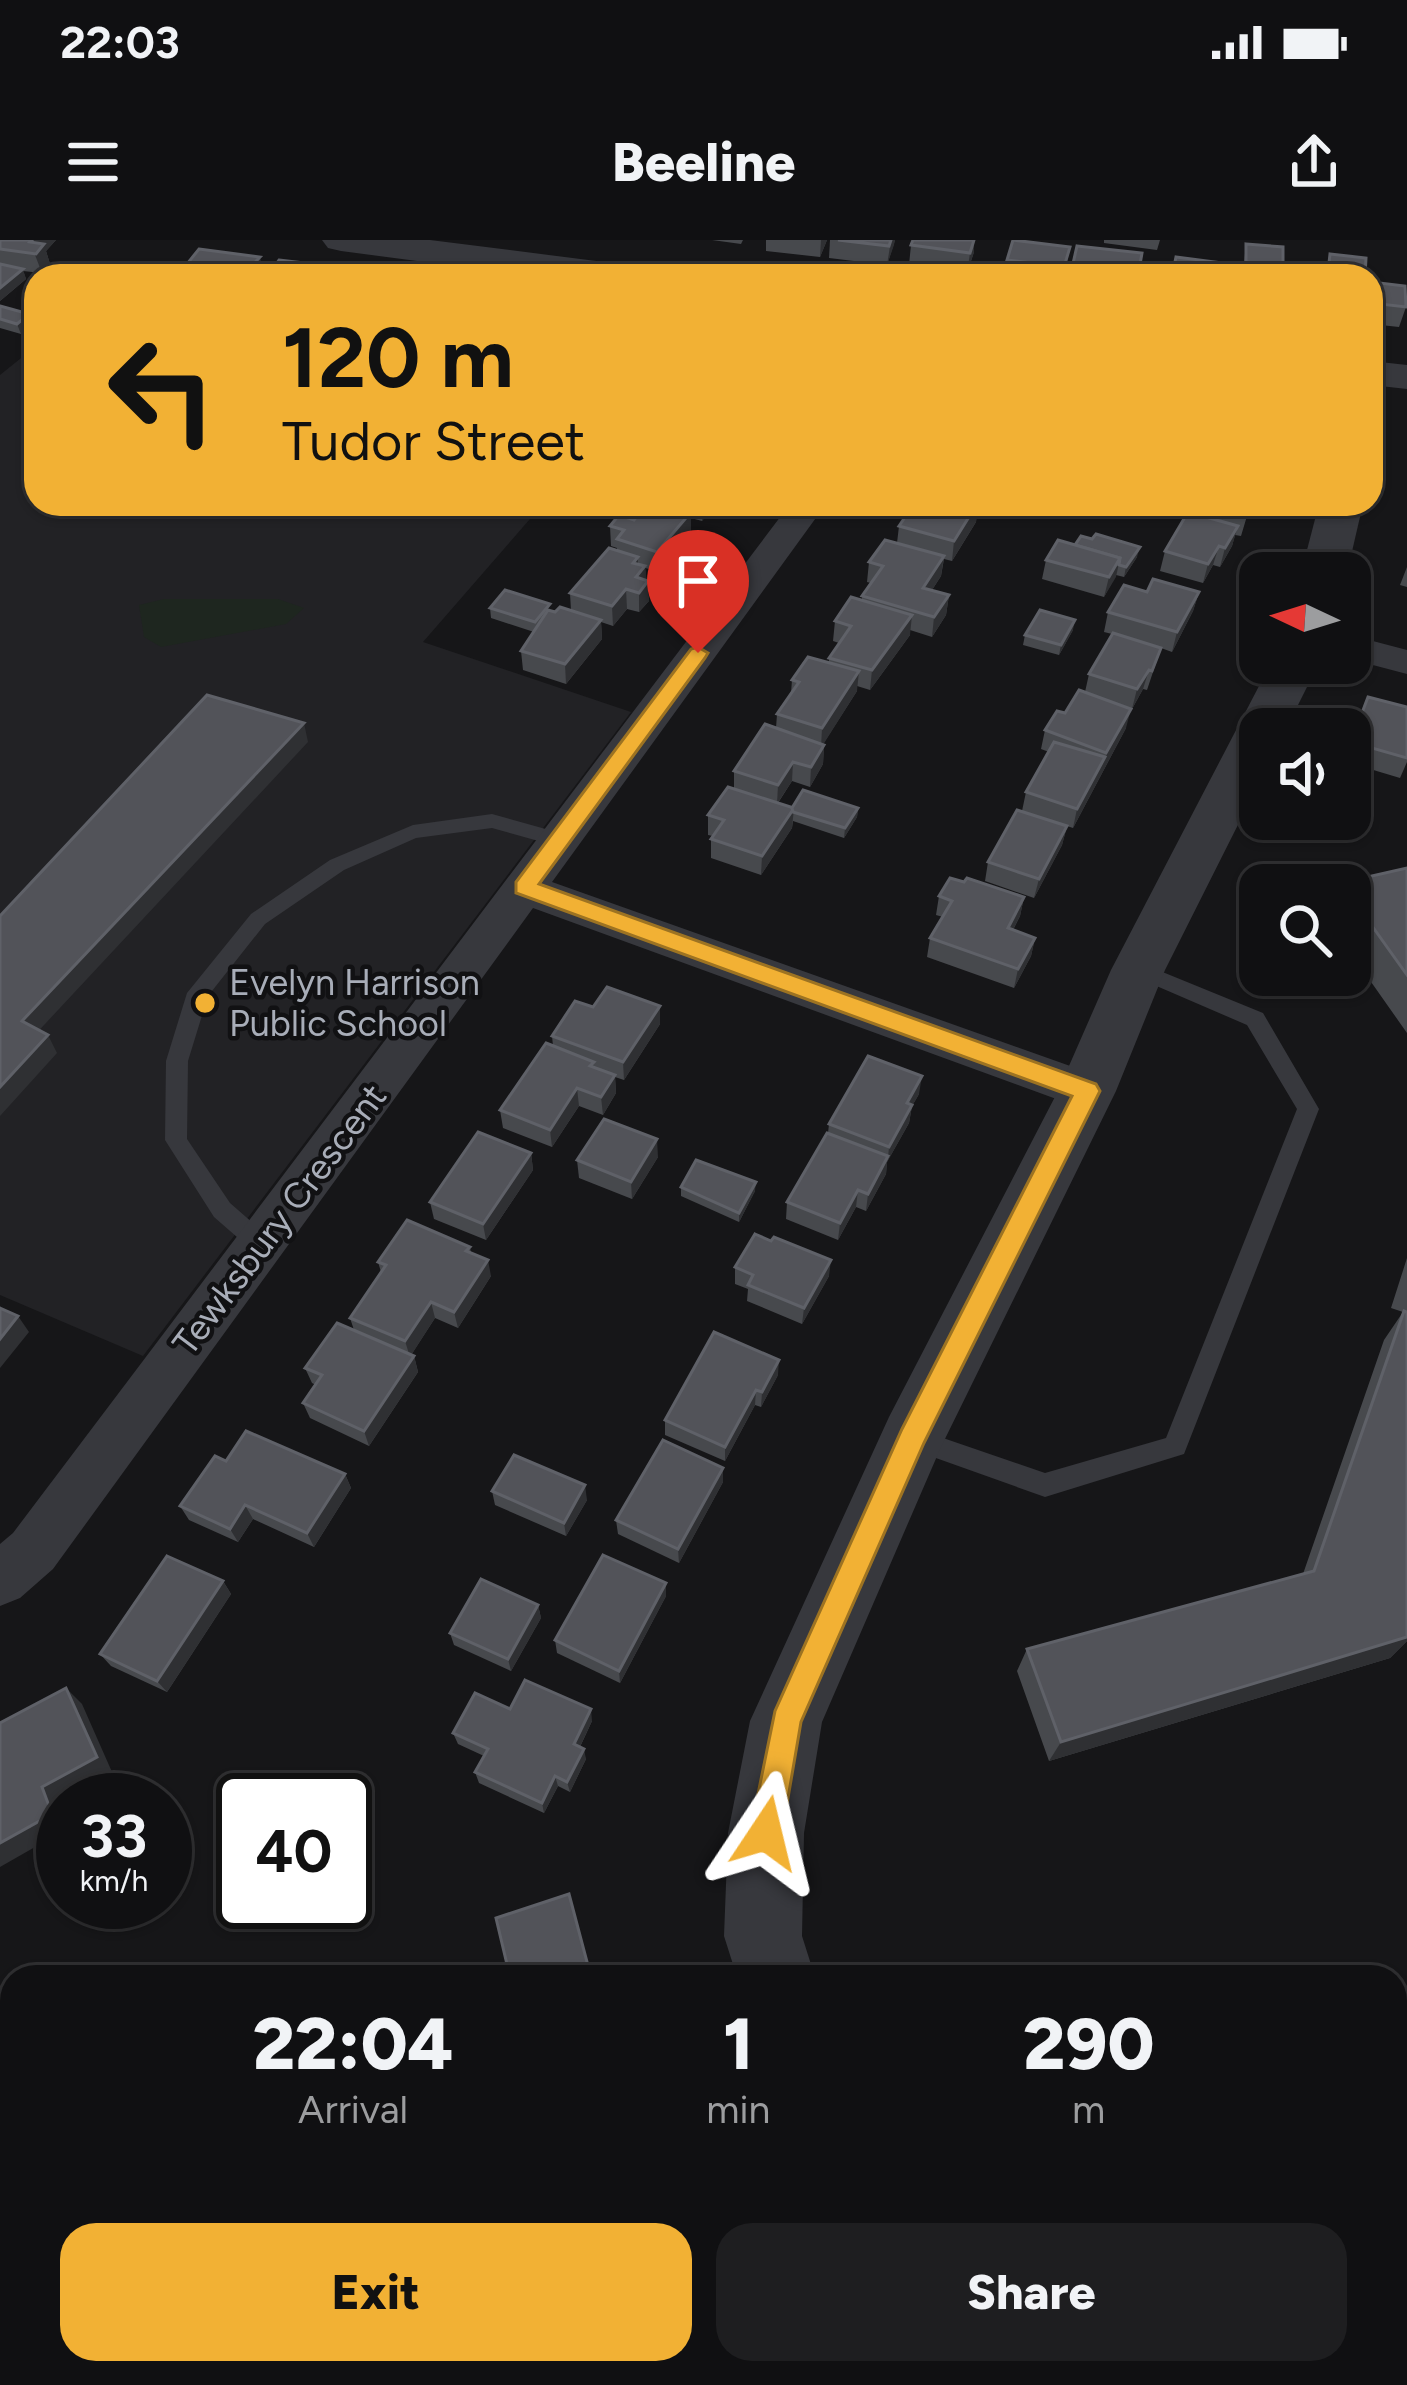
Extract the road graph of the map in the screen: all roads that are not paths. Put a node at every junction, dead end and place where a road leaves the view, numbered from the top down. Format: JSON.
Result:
{"nodes":[{"id":1,"x":341,"y":240,"type":"edge"},
{"id":2,"x":527,"y":264,"type":"edge"},
{"id":3,"x":799,"y":516,"type":"edge"},
{"id":4,"x":1338,"y":516,"type":"edge"},
{"id":5,"x":1329,"y":552,"type":"edge"},
{"id":6,"x":1371,"y":653,"type":"edge"},
{"id":7,"x":1407,"y":662,"type":"edge"},
{"id":8,"x":1239,"y":773,"type":"edge"},
{"id":9,"x":560,"y":840,"type":"junction"},
{"id":10,"x":524,"y":888,"type":"junction"},
{"id":11,"x":1138,"y":970,"type":"junction"},
{"id":12,"x":1087,"y":1091,"type":"junction"},
{"id":13,"x":260,"y":1244,"type":"junction"},
{"id":14,"x":912,"y":1438,"type":"junction"},
{"id":15,"x":0,"y":1580,"type":"edge"},
{"id":16,"x":772,"y":1965,"type":"edge"}],
"edges":[{"from":1,"to":2,"type":"street"},
{"from":3,"to":9,"type":"street","name":"Tewksbury Crescent"},
{"from":4,"to":5,"type":"street"},
{"from":6,"to":7,"type":"street"},
{"from":8,"to":11,"type":"street"},
{"from":9,"to":10,"type":"street","name":"Tewksbury Crescent"},
{"from":9,"to":13,"type":"lane"},
{"from":10,"to":12,"type":"street"},
{"from":10,"to":13,"type":"street","name":"Tewksbury Crescent"},
{"from":11,"to":12,"type":"street"},
{"from":11,"to":14,"type":"lane"},
{"from":12,"to":14,"type":"street"},
{"from":13,"to":15,"type":"street","name":"Tewksbury Crescent"},
{"from":14,"to":16,"type":"street"}]}
